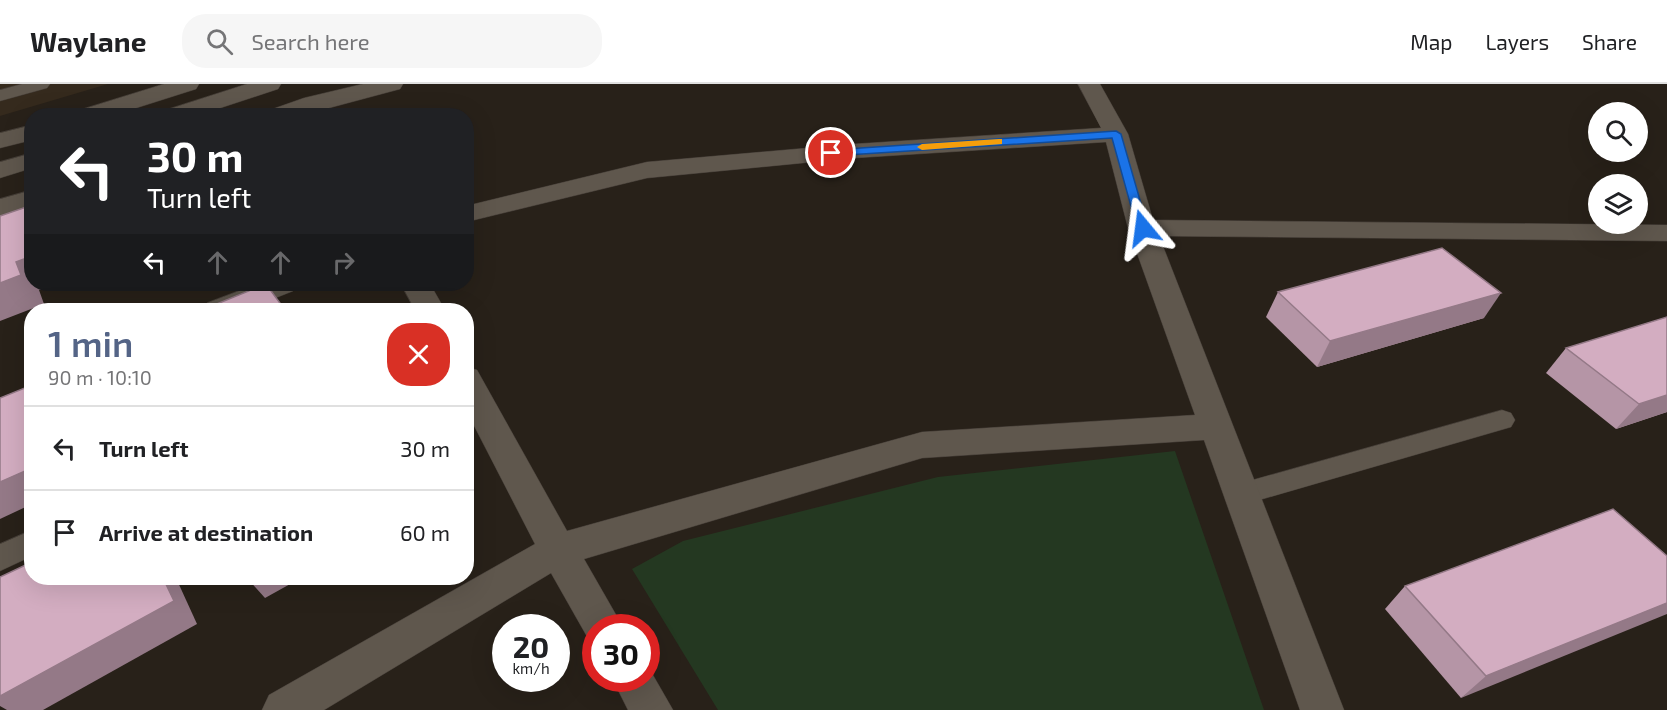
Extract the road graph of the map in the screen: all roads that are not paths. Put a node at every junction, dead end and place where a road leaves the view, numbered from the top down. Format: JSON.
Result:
{"nodes":[{"id":1,"x":41,"y":84,"type":"edge"},
{"id":2,"x":188,"y":84,"type":"edge"},
{"id":3,"x":270,"y":84,"type":"edge"},
{"id":4,"x":392,"y":84,"type":"edge"},
{"id":5,"x":1089,"y":84,"type":"edge"},
{"id":6,"x":0,"y":96,"type":"edge"},
{"id":7,"x":111,"y":108,"type":"edge"},
{"id":8,"x":196,"y":108,"type":"edge"},
{"id":9,"x":318,"y":108,"type":"edge"},
{"id":10,"x":24,"y":134,"type":"edge"},
{"id":11,"x":1116,"y":134,"type":"junction"},
{"id":12,"x":0,"y":141,"type":"edge"},
{"id":13,"x":24,"y":162,"type":"edge"},
{"id":14,"x":0,"y":170,"type":"edge"},
{"id":15,"x":24,"y":200,"type":"edge"},
{"id":16,"x":0,"y":208,"type":"edge"},
{"id":17,"x":474,"y":212,"type":"edge"},
{"id":18,"x":1143,"y":228,"type":"junction"},
{"id":19,"x":1667,"y":233,"type":"edge"},
{"id":20,"x":266,"y":291,"type":"edge"},
{"id":21,"x":236,"y":303,"type":"edge"},
{"id":22,"x":474,"y":393,"type":"edge"},
{"id":23,"x":1502,"y":420,"type":"dead end"},
{"id":24,"x":1217,"y":426,"type":"junction"},
{"id":25,"x":1242,"y":495,"type":"junction"},
{"id":26,"x":24,"y":547,"type":"edge"},
{"id":27,"x":558,"y":550,"type":"junction"},
{"id":28,"x":0,"y":558,"type":"edge"},
{"id":29,"x":595,"y":614,"type":"edge"},
{"id":30,"x":641,"y":692,"type":"edge"},
{"id":31,"x":284,"y":710,"type":"edge"},
{"id":32,"x":651,"y":710,"type":"edge"},
{"id":33,"x":1322,"y":710,"type":"edge"}],
"edges":[{"from":1,"to":6,"type":"lane"},
{"from":2,"to":7,"type":"street"},
{"from":3,"to":8,"type":"street"},
{"from":4,"to":9,"type":"street"},
{"from":5,"to":11,"type":"street"},
{"from":10,"to":12,"type":"street"},
{"from":11,"to":17,"type":"street"},
{"from":11,"to":18,"type":"street"},
{"from":13,"to":14,"type":"street"},
{"from":15,"to":16,"type":"street"},
{"from":18,"to":19,"type":"street"},
{"from":18,"to":24,"type":"street"},
{"from":20,"to":21,"type":"street"},
{"from":22,"to":27,"type":"street"},
{"from":23,"to":25,"type":"lane"},
{"from":24,"to":25,"type":"street"},
{"from":24,"to":27,"type":"street"},
{"from":25,"to":33,"type":"street"},
{"from":26,"to":28,"type":"lane"},
{"from":27,"to":29,"type":"street"},
{"from":27,"to":31,"type":"street"},
{"from":30,"to":32,"type":"street"}]}
